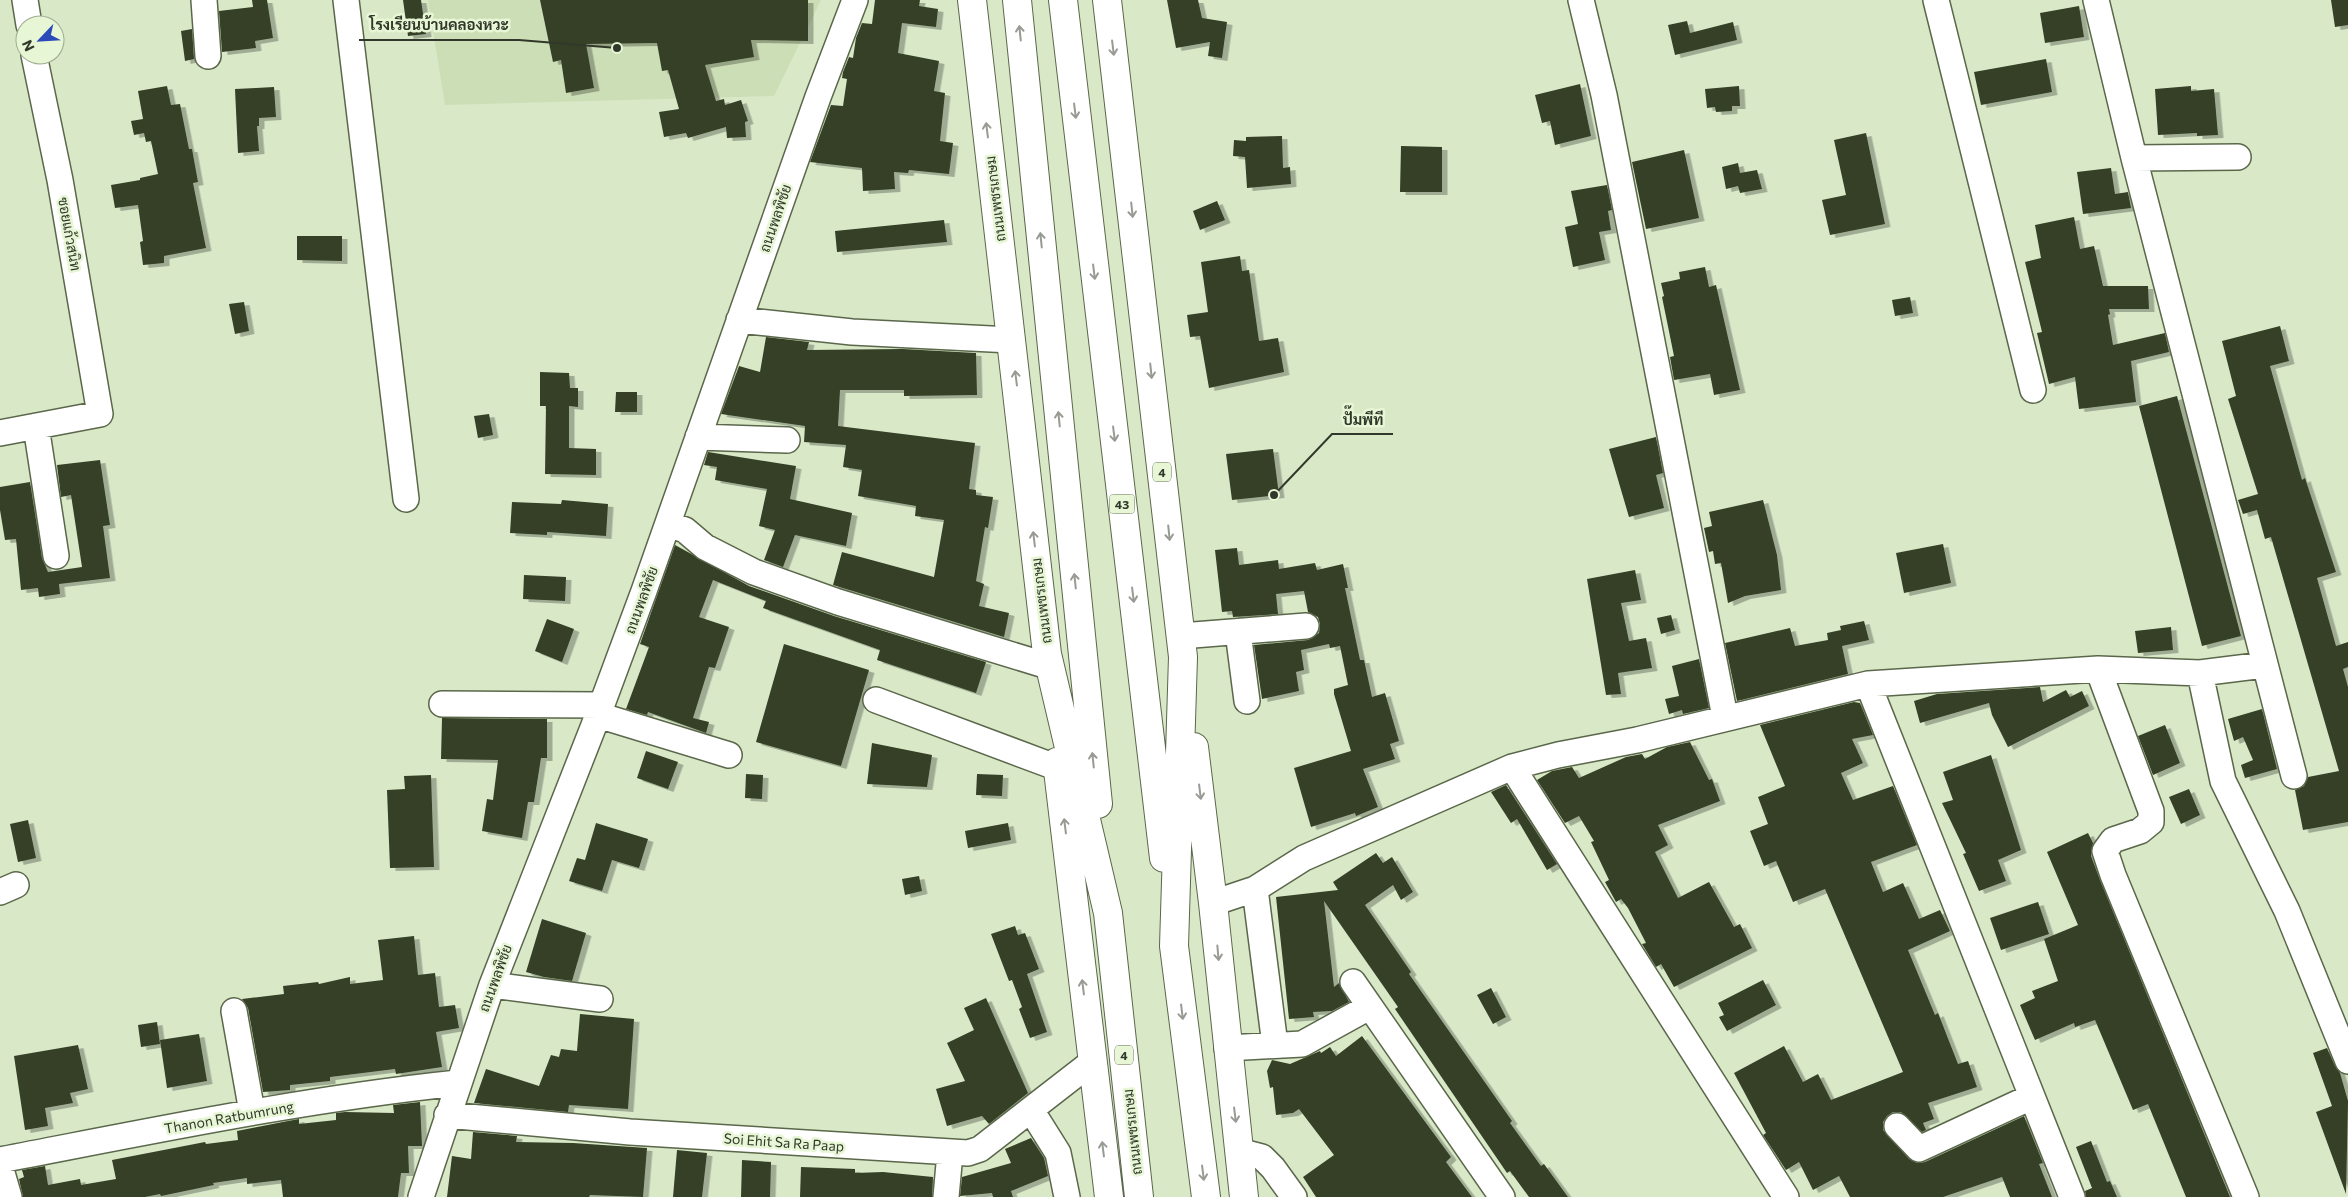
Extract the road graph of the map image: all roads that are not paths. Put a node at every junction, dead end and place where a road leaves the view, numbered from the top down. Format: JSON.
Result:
{"nodes":[{"id":1,"x":25,"y":0,"type":"edge"},
{"id":2,"x":204,"y":0,"type":"edge"},
{"id":3,"x":346,"y":0,"type":"edge"},
{"id":4,"x":855,"y":0,"type":"edge"},
{"id":5,"x":972,"y":0,"type":"edge"},
{"id":6,"x":1017,"y":0,"type":"edge"},
{"id":7,"x":1063,"y":0,"type":"edge"},
{"id":8,"x":1107,"y":0,"type":"edge"},
{"id":9,"x":1581,"y":0,"type":"edge"},
{"id":10,"x":1936,"y":0,"type":"edge"},
{"id":11,"x":2096,"y":0,"type":"edge"},
{"id":12,"x":27,"y":15,"type":"edge"},
{"id":13,"x":208,"y":56,"type":"dead end"},
{"id":14,"x":36,"y":65,"type":"edge"},
{"id":15,"x":2238,"y":157,"type":"dead end"},
{"id":16,"x":2134,"y":158,"type":"junction"},
{"id":17,"x":739,"y":320,"type":"junction"},
{"id":18,"x":1011,"y":340,"type":"junction"},
{"id":19,"x":2034,"y":390,"type":"dead end"},
{"id":20,"x":36,"y":426,"type":"junction"},
{"id":21,"x":0,"y":433,"type":"edge"},
{"id":22,"x":698,"y":437,"type":"junction"},
{"id":23,"x":787,"y":440,"type":"dead end"},
{"id":24,"x":406,"y":500,"type":"dead end"},
{"id":25,"x":668,"y":524,"type":"junction"},
{"id":26,"x":56,"y":556,"type":"dead end"},
{"id":27,"x":1306,"y":626,"type":"dead end"},
{"id":28,"x":1238,"y":632,"type":"junction"},
{"id":29,"x":1182,"y":646,"type":"junction"},
{"id":30,"x":1048,"y":660,"type":"junction"},
{"id":31,"x":2264,"y":665,"type":"junction"},
{"id":32,"x":2098,"y":669,"type":"junction"},
{"id":33,"x":2200,"y":673,"type":"junction"},
{"id":34,"x":1868,"y":684,"type":"junction"},
{"id":35,"x":876,"y":700,"type":"dead end"},
{"id":36,"x":1247,"y":701,"type":"dead end"},
{"id":37,"x":442,"y":704,"type":"dead end"},
{"id":38,"x":600,"y":710,"type":"junction"},
{"id":39,"x":1725,"y":717,"type":"junction"},
{"id":40,"x":728,"y":755,"type":"dead end"},
{"id":41,"x":1512,"y":767,"type":"junction"},
{"id":42,"x":1058,"y":768,"type":"junction"},
{"id":43,"x":2294,"y":776,"type":"dead end"},
{"id":44,"x":1256,"y":889,"type":"junction"},
{"id":45,"x":1213,"y":903,"type":"junction"},
{"id":46,"x":1108,"y":913,"type":"junction"},
{"id":47,"x":1174,"y":946,"type":"junction"},
{"id":48,"x":1353,"y":982,"type":"dead end"},
{"id":49,"x":492,"y":985,"type":"junction"},
{"id":50,"x":600,"y":1000,"type":"dead end"},
{"id":51,"x":1369,"y":1008,"type":"junction"},
{"id":52,"x":234,"y":1011,"type":"dead end"},
{"id":53,"x":1275,"y":1045,"type":"junction"},
{"id":54,"x":1227,"y":1048,"type":"junction"},
{"id":55,"x":2348,"y":1061,"type":"edge"},
{"id":56,"x":1092,"y":1062,"type":"junction"},
{"id":57,"x":458,"y":1083,"type":"junction"},
{"id":58,"x":2031,"y":1097,"type":"junction"},
{"id":59,"x":1032,"y":1110,"type":"junction"},
{"id":60,"x":252,"y":1112,"type":"junction"},
{"id":61,"x":447,"y":1115,"type":"junction"},
{"id":62,"x":1897,"y":1126,"type":"dead end"},
{"id":63,"x":1239,"y":1152,"type":"junction"},
{"id":64,"x":950,"y":1153,"type":"junction"},
{"id":65,"x":0,"y":1160,"type":"edge"},
{"id":66,"x":0,"y":1166,"type":"edge"},
{"id":67,"x":9,"y":1197,"type":"edge"},
{"id":68,"x":420,"y":1197,"type":"edge"},
{"id":69,"x":946,"y":1197,"type":"edge"},
{"id":70,"x":1067,"y":1197,"type":"edge"},
{"id":71,"x":1109,"y":1197,"type":"edge"},
{"id":72,"x":1139,"y":1197,"type":"edge"},
{"id":73,"x":1206,"y":1197,"type":"edge"},
{"id":74,"x":1244,"y":1197,"type":"edge"},
{"id":75,"x":1294,"y":1197,"type":"edge"},
{"id":76,"x":1502,"y":1197,"type":"edge"},
{"id":77,"x":1786,"y":1197,"type":"edge"},
{"id":78,"x":2072,"y":1197,"type":"edge"},
{"id":79,"x":2246,"y":1197,"type":"edge"}],
"edges":[{"from":1,"to":12,"type":"street"},
{"from":2,"to":13,"type":"street"},
{"from":3,"to":24,"type":"street"},
{"from":4,"to":17,"type":"street","name":"ถนนพลพิชัย"},
{"from":18,"to":5,"type":"highway","name":"ถนนเพชรเกษม","number":"4","one_way":true},
{"from":46,"to":6,"type":"highway","one_way":true},
{"from":7,"to":47,"type":"highway","number":"43","one_way":true},
{"from":8,"to":29,"type":"highway","number":"4","one_way":true},
{"from":9,"to":39,"type":"street"},
{"from":10,"to":19,"type":"street"},
{"from":11,"to":16,"type":"street"},
{"from":14,"to":20,"type":"street","name":"ซอยแก้วสนิท"},
{"from":15,"to":16,"type":"street"},
{"from":16,"to":31,"type":"street"},
{"from":17,"to":18,"type":"street"},
{"from":17,"to":22,"type":"street","name":"ถนนพลพิชัย"},
{"from":30,"to":18,"type":"highway","name":"ถนนเพชรเกษม","number":"4","one_way":true},
{"from":20,"to":21,"type":"street"},
{"from":20,"to":26,"type":"street"},
{"from":22,"to":23,"type":"street"},
{"from":22,"to":25,"type":"street","name":"ถนนพลพิชัย"},
{"from":25,"to":30,"type":"street"},
{"from":25,"to":38,"type":"street","name":"ถนนพลพิชัย"},
{"from":27,"to":28,"type":"street"},
{"from":28,"to":29,"type":"street"},
{"from":28,"to":36,"type":"street"},
{"from":29,"to":45,"type":"highway","one_way":true},
{"from":29,"to":47,"type":"highway","number":"4"},
{"from":30,"to":42,"type":"highway"},
{"from":30,"to":46,"type":"highway","name":"ถนนเพชรเกษม","number":"4"},
{"from":31,"to":33,"type":"street"},
{"from":31,"to":43,"type":"street"},
{"from":32,"to":33,"type":"street"},
{"from":32,"to":34,"type":"street"},
{"from":32,"to":79,"type":"street"},
{"from":33,"to":55,"type":"street"},
{"from":34,"to":39,"type":"street"},
{"from":34,"to":58,"type":"street"},
{"from":35,"to":42,"type":"street"},
{"from":37,"to":38,"type":"street"},
{"from":38,"to":40,"type":"street"},
{"from":38,"to":49,"type":"street","name":"ถนนพลพิชัย"},
{"from":39,"to":41,"type":"street"},
{"from":41,"to":44,"type":"street"},
{"from":41,"to":77,"type":"street"},
{"from":56,"to":42,"type":"highway","one_way":true},
{"from":44,"to":45,"type":"street"},
{"from":44,"to":53,"type":"street"},
{"from":45,"to":54,"type":"highway","one_way":true},
{"from":46,"to":72,"type":"highway","name":"ถนนเพชรเกษม","number":"4"},
{"from":47,"to":73,"type":"highway","number":"4","one_way":true},
{"from":48,"to":51,"type":"street"},
{"from":49,"to":50,"type":"street"},
{"from":49,"to":57,"type":"street","name":"ถนนพลพิชัย"},
{"from":51,"to":53,"type":"street"},
{"from":51,"to":76,"type":"street"},
{"from":52,"to":60,"type":"street"},
{"from":53,"to":54,"type":"street"},
{"from":54,"to":63,"type":"highway","one_way":true},
{"from":56,"to":59,"type":"street","name":"Soi Ehit Sa Ra Paap"},
{"from":71,"to":56,"type":"highway","one_way":true},
{"from":57,"to":60,"type":"street","name":"Thanon Ratbumrung"},
{"from":57,"to":61,"type":"street","name":"ถนนพลพิชัย"},
{"from":58,"to":62,"type":"street"},
{"from":58,"to":78,"type":"street"},
{"from":59,"to":64,"type":"street","name":"Soi Ehit Sa Ra Paap"},
{"from":59,"to":70,"type":"street"},
{"from":60,"to":65,"type":"street","name":"Thanon Ratbumrung"},
{"from":61,"to":64,"type":"street","name":"Soi Ehit Sa Ra Paap"},
{"from":61,"to":68,"type":"street","name":"ถนนพลพิชัย"},
{"from":63,"to":74,"type":"highway"},
{"from":63,"to":75,"type":"street"},
{"from":64,"to":69,"type":"street"},
{"from":66,"to":67,"type":"street"}]}
